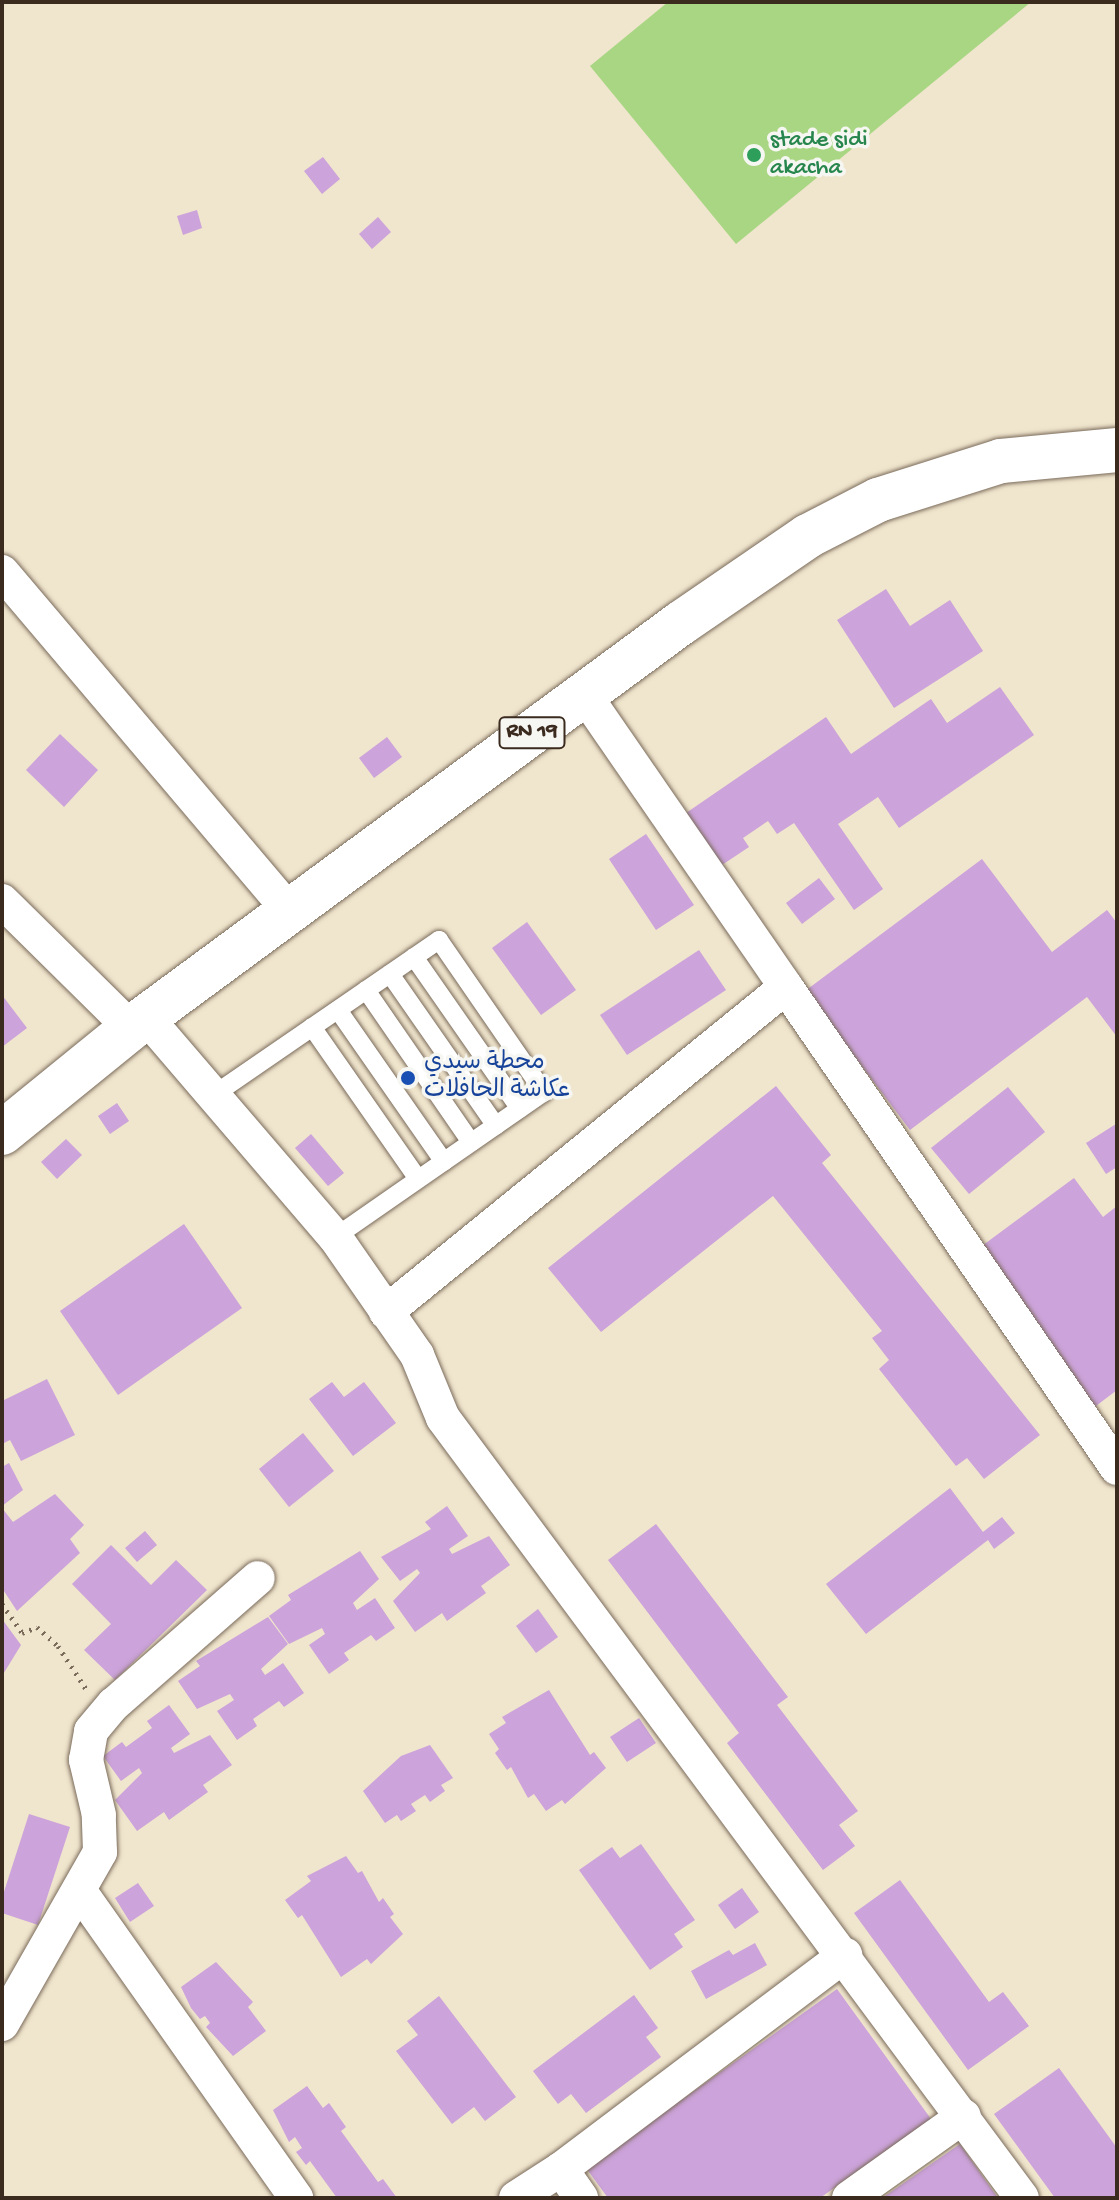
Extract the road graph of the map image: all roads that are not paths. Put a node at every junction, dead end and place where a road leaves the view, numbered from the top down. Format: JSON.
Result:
{"nodes":[{"id":1,"x":1117,"y":450,"type":"edge"},
{"id":2,"x":2,"y":572,"type":"edge"},
{"id":3,"x":584,"y":694,"type":"junction"},
{"id":4,"x":2,"y":901,"type":"edge"},
{"id":5,"x":290,"y":912,"type":"junction"},
{"id":6,"x":414,"y":957,"type":"junction"},
{"id":7,"x":390,"y":974,"type":"junction"},
{"id":8,"x":786,"y":987,"type":"junction"},
{"id":9,"x":366,"y":990,"type":"junction"},
{"id":10,"x":338,"y":1010,"type":"junction"},
{"id":11,"x":139,"y":1023,"type":"junction"},
{"id":12,"x":312,"y":1027,"type":"junction"},
{"id":13,"x":215,"y":1094,"type":"junction"},
{"id":14,"x":520,"y":1109,"type":"junction"},
{"id":15,"x":496,"y":1126,"type":"junction"},
{"id":16,"x":2,"y":1133,"type":"edge"},
{"id":17,"x":471,"y":1142,"type":"junction"},
{"id":18,"x":444,"y":1162,"type":"junction"},
{"id":19,"x":418,"y":1179,"type":"junction"},
{"id":20,"x":335,"y":1237,"type":"junction"},
{"id":21,"x":386,"y":1312,"type":"junction"},
{"id":22,"x":1117,"y":1468,"type":"edge"},
{"id":23,"x":258,"y":1578,"type":"dead end"},
{"id":24,"x":79,"y":1890,"type":"junction"},
{"id":25,"x":845,"y":1955,"type":"junction"},
{"id":26,"x":2,"y":2024,"type":"edge"},
{"id":27,"x":964,"y":2116,"type":"junction"},
{"id":28,"x":561,"y":2169,"type":"junction"},
{"id":29,"x":296,"y":2198,"type":"edge"},
{"id":30,"x":516,"y":2198,"type":"edge"},
{"id":31,"x":581,"y":2198,"type":"edge"},
{"id":32,"x":849,"y":2198,"type":"edge"},
{"id":33,"x":1022,"y":2198,"type":"edge"}],
"edges":[{"from":1,"to":3,"type":"main road","number":"RN 19"},
{"from":2,"to":5,"type":"street"},
{"from":3,"to":5,"type":"main road","number":"RN 19"},
{"from":3,"to":8,"type":"street"},
{"from":4,"to":11,"type":"street"},
{"from":5,"to":11,"type":"main road","number":"RN 19"},
{"from":6,"to":7,"type":"lane"},
{"from":6,"to":14,"type":"lane"},
{"from":6,"to":14,"type":"lane"},
{"from":7,"to":9,"type":"lane"},
{"from":7,"to":15,"type":"lane"},
{"from":8,"to":21,"type":"street"},
{"from":8,"to":22,"type":"street"},
{"from":9,"to":10,"type":"lane"},
{"from":9,"to":17,"type":"lane"},
{"from":10,"to":12,"type":"lane"},
{"from":10,"to":18,"type":"lane"},
{"from":11,"to":13,"type":"street"},
{"from":11,"to":16,"type":"main road","number":"RN 19"},
{"from":12,"to":13,"type":"lane"},
{"from":12,"to":19,"type":"lane"},
{"from":13,"to":20,"type":"street"},
{"from":14,"to":15,"type":"lane"},
{"from":15,"to":17,"type":"lane"},
{"from":17,"to":18,"type":"lane"},
{"from":18,"to":19,"type":"lane"},
{"from":19,"to":20,"type":"lane"},
{"from":20,"to":21,"type":"street"},
{"from":21,"to":25,"type":"street"},
{"from":23,"to":24,"type":"street"},
{"from":24,"to":26,"type":"street"},
{"from":24,"to":29,"type":"street"},
{"from":25,"to":27,"type":"street"},
{"from":25,"to":28,"type":"street"},
{"from":27,"to":32,"type":"street"},
{"from":27,"to":33,"type":"street"},
{"from":28,"to":30,"type":"street"},
{"from":28,"to":31,"type":"street"}]}
